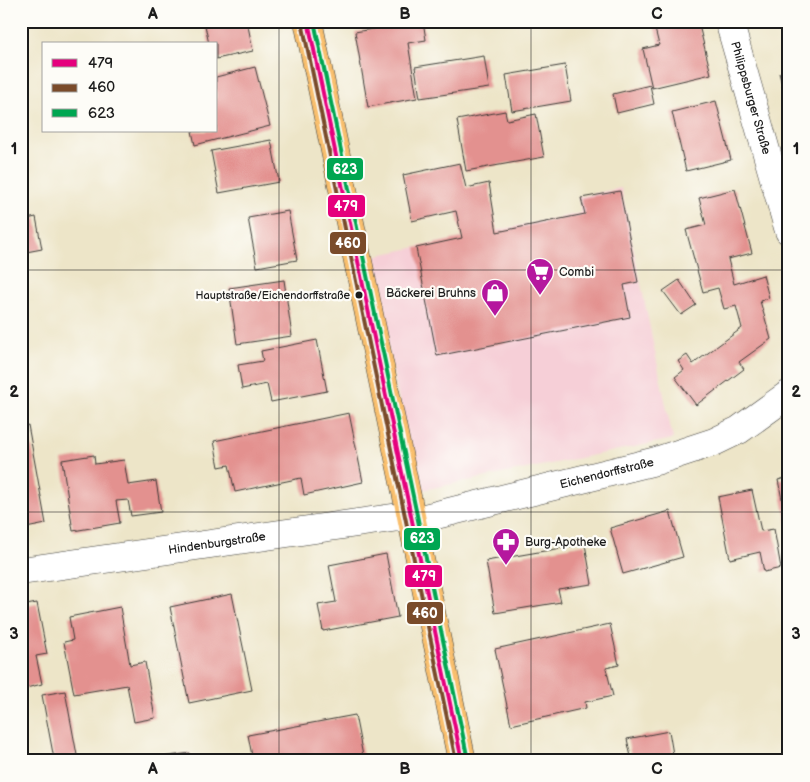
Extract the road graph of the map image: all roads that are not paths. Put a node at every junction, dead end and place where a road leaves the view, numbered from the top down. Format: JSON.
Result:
{"nodes":[{"id":1,"x":308,"y":21,"type":"edge"},
{"id":2,"x":729,"y":21,"type":"edge"},
{"id":3,"x":789,"y":231,"type":"edge"},
{"id":4,"x":789,"y":394,"type":"edge"},
{"id":5,"x":412,"y":521,"type":"junction"},
{"id":6,"x":21,"y":571,"type":"edge"},
{"id":7,"x":462,"y":761,"type":"edge"}],
"edges":[{"from":1,"to":5,"type":"main road"},
{"from":2,"to":3,"type":"street","name":"Philippsburger Straße"},
{"from":4,"to":5,"type":"street","name":"Eichendorffstraße"},
{"from":5,"to":6,"type":"street","name":"Hindenburgstraße"},
{"from":5,"to":7,"type":"main road"}]}
